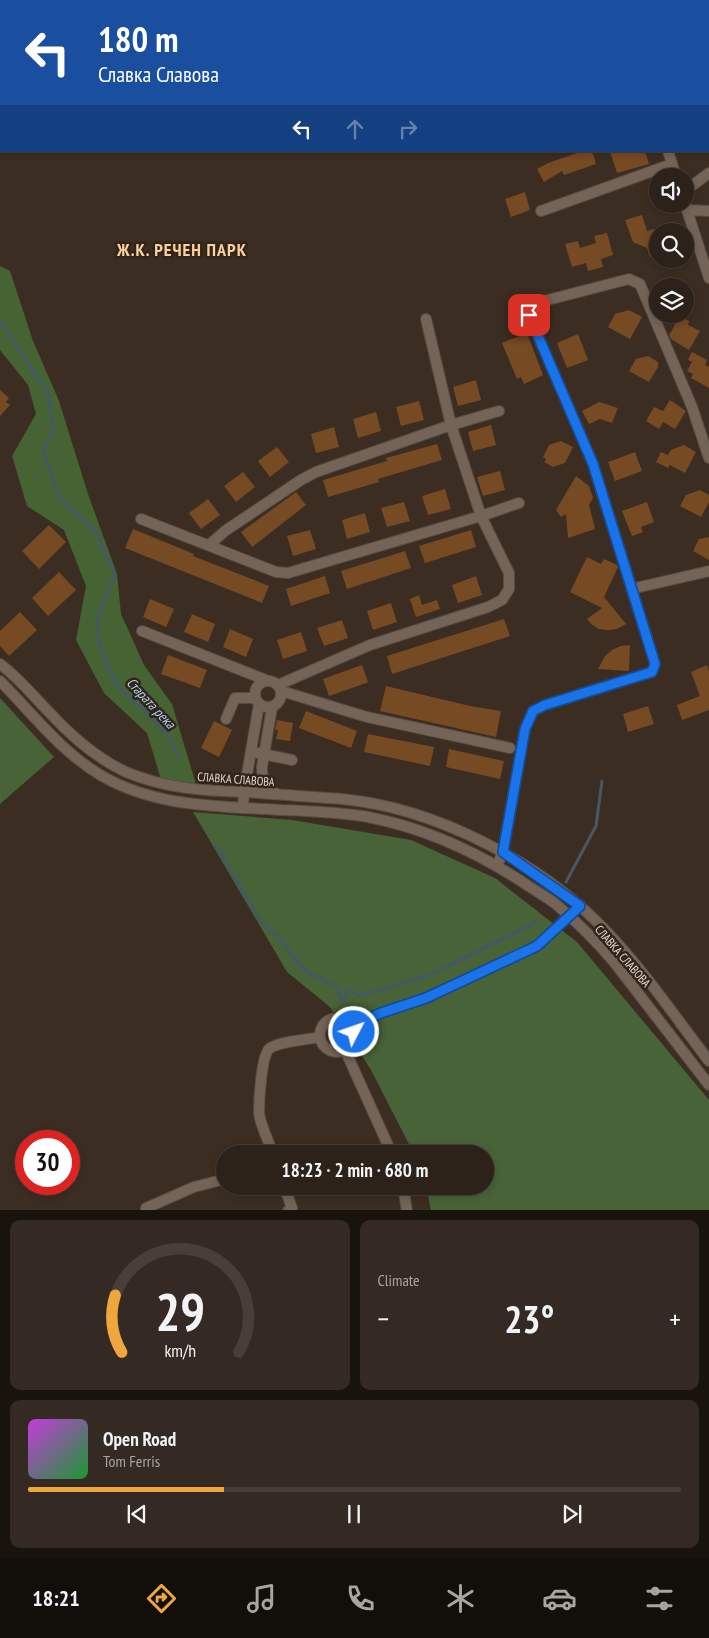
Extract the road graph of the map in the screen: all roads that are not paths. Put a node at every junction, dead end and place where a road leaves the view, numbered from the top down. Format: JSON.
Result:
{"nodes":[{"id":1,"x":668,"y":152,"type":"edge"},
{"id":2,"x":672,"y":164,"type":"junction"},
{"id":3,"x":673,"y":168,"type":"edge"},
{"id":4,"x":709,"y":173,"type":"edge"},
{"id":5,"x":694,"y":184,"type":"edge"},
{"id":6,"x":694,"y":208,"type":"edge"},
{"id":7,"x":540,"y":211,"type":"dead end"},
{"id":8,"x":709,"y":211,"type":"edge"},
{"id":9,"x":688,"y":213,"type":"edge"},
{"id":10,"x":709,"y":278,"type":"edge"},
{"id":11,"x":426,"y":319,"type":"dead end"},
{"id":12,"x":499,"y":411,"type":"dead end"},
{"id":13,"x":451,"y":425,"type":"junction"},
{"id":14,"x":709,"y":458,"type":"edge"},
{"id":15,"x":518,"y":503,"type":"dead end"},
{"id":16,"x":481,"y":516,"type":"junction"},
{"id":17,"x":141,"y":519,"type":"dead end"},
{"id":18,"x":210,"y":545,"type":"junction"},
{"id":19,"x":709,"y":571,"type":"edge"},
{"id":20,"x":631,"y":589,"type":"junction"},
{"id":21,"x":142,"y":631,"type":"dead end"},
{"id":22,"x":0,"y":664,"type":"edge"},
{"id":23,"x":239,"y":669,"type":"junction"},
{"id":24,"x":266,"y":680,"type":"junction"},
{"id":25,"x":0,"y":681,"type":"edge"},
{"id":26,"x":280,"y":688,"type":"junction"},
{"id":27,"x":257,"y":697,"type":"junction"},
{"id":28,"x":272,"y":707,"type":"junction"},
{"id":29,"x":226,"y":719,"type":"dead end"},
{"id":30,"x":510,"y":748,"type":"dead end"},
{"id":31,"x":251,"y":751,"type":"junction"},
{"id":32,"x":264,"y":754,"type":"junction"},
{"id":33,"x":292,"y":760,"type":"dead end"},
{"id":34,"x":244,"y":792,"type":"junction"},
{"id":35,"x":278,"y":795,"type":"junction"},
{"id":36,"x":243,"y":807,"type":"junction"},
{"id":37,"x":503,"y":852,"type":"junction"},
{"id":38,"x":497,"y":865,"type":"junction"},
{"id":39,"x":580,"y":906,"type":"junction"},
{"id":40,"x":569,"y":916,"type":"junction"},
{"id":41,"x":352,"y":1027,"type":"junction"},
{"id":42,"x":320,"y":1037,"type":"junction"},
{"id":43,"x":344,"y":1050,"type":"junction"},
{"id":44,"x":709,"y":1061,"type":"edge"},
{"id":45,"x":709,"y":1084,"type":"edge"},
{"id":46,"x":270,"y":1145,"type":"edge"},
{"id":47,"x":388,"y":1145,"type":"edge"},
{"id":48,"x":216,"y":1181,"type":"edge"},
{"id":49,"x":287,"y":1195,"type":"edge"},
{"id":50,"x":404,"y":1195,"type":"edge"},
{"id":51,"x":146,"y":1208,"type":"dead end"},
{"id":52,"x":288,"y":1210,"type":"edge"},
{"id":53,"x":407,"y":1210,"type":"edge"}],
"edges":[{"from":1,"to":2,"type":"street"},
{"from":2,"to":3,"type":"street"},
{"from":2,"to":7,"type":"street"},
{"from":4,"to":5,"type":"street"},
{"from":6,"to":8,"type":"street"},
{"from":9,"to":10,"type":"street"},
{"from":11,"to":13,"type":"street"},
{"from":12,"to":13,"type":"street"},
{"from":13,"to":16,"type":"street"},
{"from":13,"to":18,"type":"street"},
{"from":14,"to":20,"type":"street"},
{"from":15,"to":16,"type":"street"},
{"from":16,"to":18,"type":"street"},
{"from":16,"to":26,"type":"street"},
{"from":17,"to":18,"type":"street"},
{"from":19,"to":20,"type":"street"},
{"from":20,"to":37,"type":"street"},
{"from":21,"to":23,"type":"street"},
{"from":22,"to":34,"type":"street","name":"СЛАВКА СЛАВОВА"},
{"from":23,"to":24,"type":"street"},
{"from":23,"to":27,"type":"street"},
{"from":24,"to":26,"type":"street"},
{"from":24,"to":27,"type":"street"},
{"from":25,"to":36,"type":"street","name":"СЛАВКА СЛАВОВА"},
{"from":26,"to":28,"type":"street"},
{"from":26,"to":30,"type":"street"},
{"from":27,"to":28,"type":"street"},
{"from":27,"to":29,"type":"street"},
{"from":27,"to":31,"type":"street"},
{"from":28,"to":32,"type":"street"},
{"from":31,"to":32,"type":"street"},
{"from":31,"to":34,"type":"street"},
{"from":32,"to":33,"type":"street"},
{"from":32,"to":35,"type":"street"},
{"from":34,"to":35,"type":"street","name":"СЛАВКА СЛАВОВА"},
{"from":34,"to":36,"type":"street"},
{"from":35,"to":37,"type":"street","name":"СЛАВКА СЛАВОВА"},
{"from":36,"to":38,"type":"street","name":"СЛАВКА СЛАВОВА"},
{"from":37,"to":38,"type":"street"},
{"from":37,"to":39,"type":"street","name":"СЛАВКА СЛАВОВА"},
{"from":38,"to":40,"type":"street","name":"СЛАВКА СЛАВОВА"},
{"from":39,"to":40,"type":"street"},
{"from":39,"to":44,"type":"street","name":"СЛАВКА СЛАВОВА"},
{"from":40,"to":41,"type":"street"},
{"from":40,"to":45,"type":"street","name":"СЛАВКА СЛАВОВА"},
{"from":41,"to":42,"type":"street"},
{"from":41,"to":43,"type":"street"},
{"from":42,"to":43,"type":"street"},
{"from":42,"to":46,"type":"street"},
{"from":43,"to":47,"type":"street"},
{"from":48,"to":51,"type":"street"},
{"from":49,"to":52,"type":"street"},
{"from":50,"to":53,"type":"street"}]}
